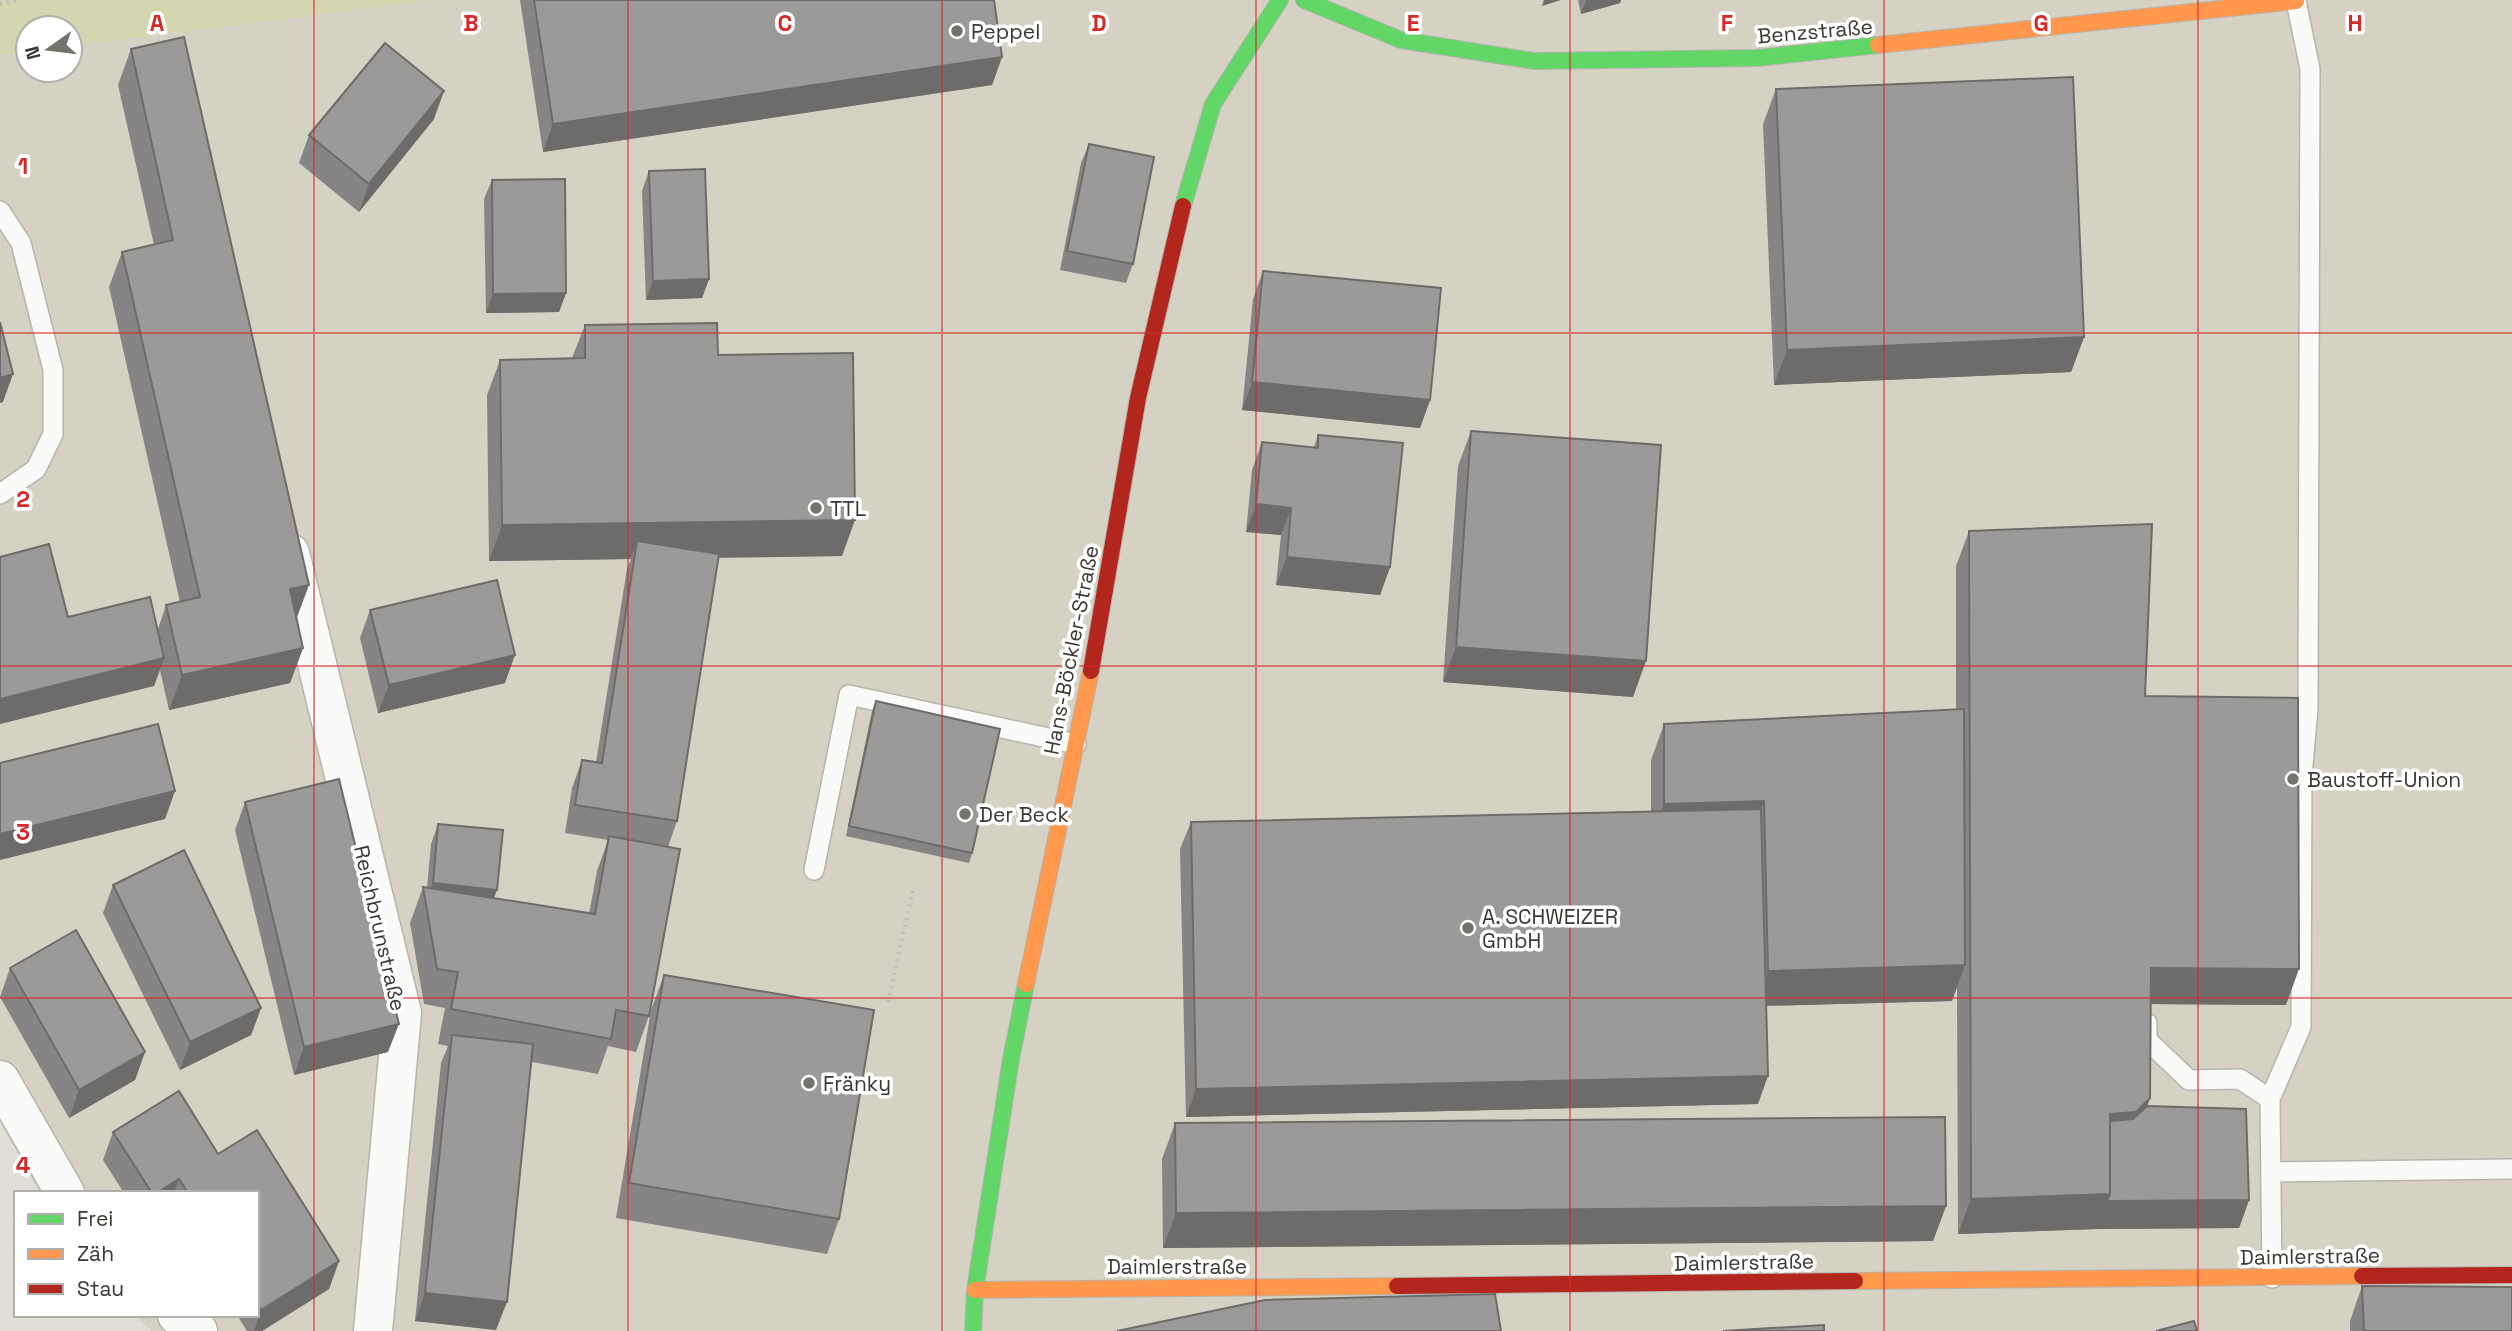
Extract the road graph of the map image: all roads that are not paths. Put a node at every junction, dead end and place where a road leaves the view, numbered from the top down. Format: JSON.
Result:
{"nodes":[{"id":1,"x":1280,"y":0,"type":"edge"},
{"id":2,"x":1304,"y":0,"type":"edge"},
{"id":3,"x":2296,"y":1,"type":"edge"},
{"id":4,"x":0,"y":211,"type":"edge"},
{"id":5,"x":0,"y":494,"type":"edge"},
{"id":6,"x":285,"y":533,"type":"edge"},
{"id":7,"x":1076,"y":744,"type":"junction"},
{"id":8,"x":814,"y":870,"type":"dead end"},
{"id":9,"x":2147,"y":1023,"type":"edge"},
{"id":10,"x":0,"y":1080,"type":"edge"},
{"id":11,"x":2270,"y":1099,"type":"junction"},
{"id":12,"x":2512,"y":1169,"type":"edge"},
{"id":13,"x":2271,"y":1172,"type":"junction"},
{"id":14,"x":64,"y":1191,"type":"edge"},
{"id":15,"x":2512,"y":1275,"type":"edge"},
{"id":16,"x":2272,"y":1278,"type":"junction"},
{"id":17,"x":975,"y":1290,"type":"junction"},
{"id":18,"x":180,"y":1317,"type":"edge"},
{"id":19,"x":198,"y":1331,"type":"edge"},
{"id":20,"x":373,"y":1331,"type":"edge"},
{"id":21,"x":973,"y":1331,"type":"edge"}],
"edges":[{"from":1,"to":7,"type":"street","name":"Hans-Böckler-Straße"},
{"from":2,"to":3,"type":"street","name":"Benzstraße"},
{"from":3,"to":11,"type":"lane"},
{"from":4,"to":5,"type":"lane"},
{"from":6,"to":20,"type":"street","name":"Reichbrunstraße"},
{"from":7,"to":8,"type":"lane"},
{"from":7,"to":17,"type":"street","name":"Hans-Böckler-Straße"},
{"from":9,"to":11,"type":"lane"},
{"from":10,"to":14,"type":"street"},
{"from":11,"to":13,"type":"lane"},
{"from":12,"to":13,"type":"lane"},
{"from":13,"to":16,"type":"lane"},
{"from":15,"to":16,"type":"street","name":"Daimlerstraße"},
{"from":16,"to":17,"type":"street","name":"Daimlerstraße"},
{"from":17,"to":21,"type":"street","name":"Hans-Böckler-Straße"},
{"from":18,"to":19,"type":"street"}]}
